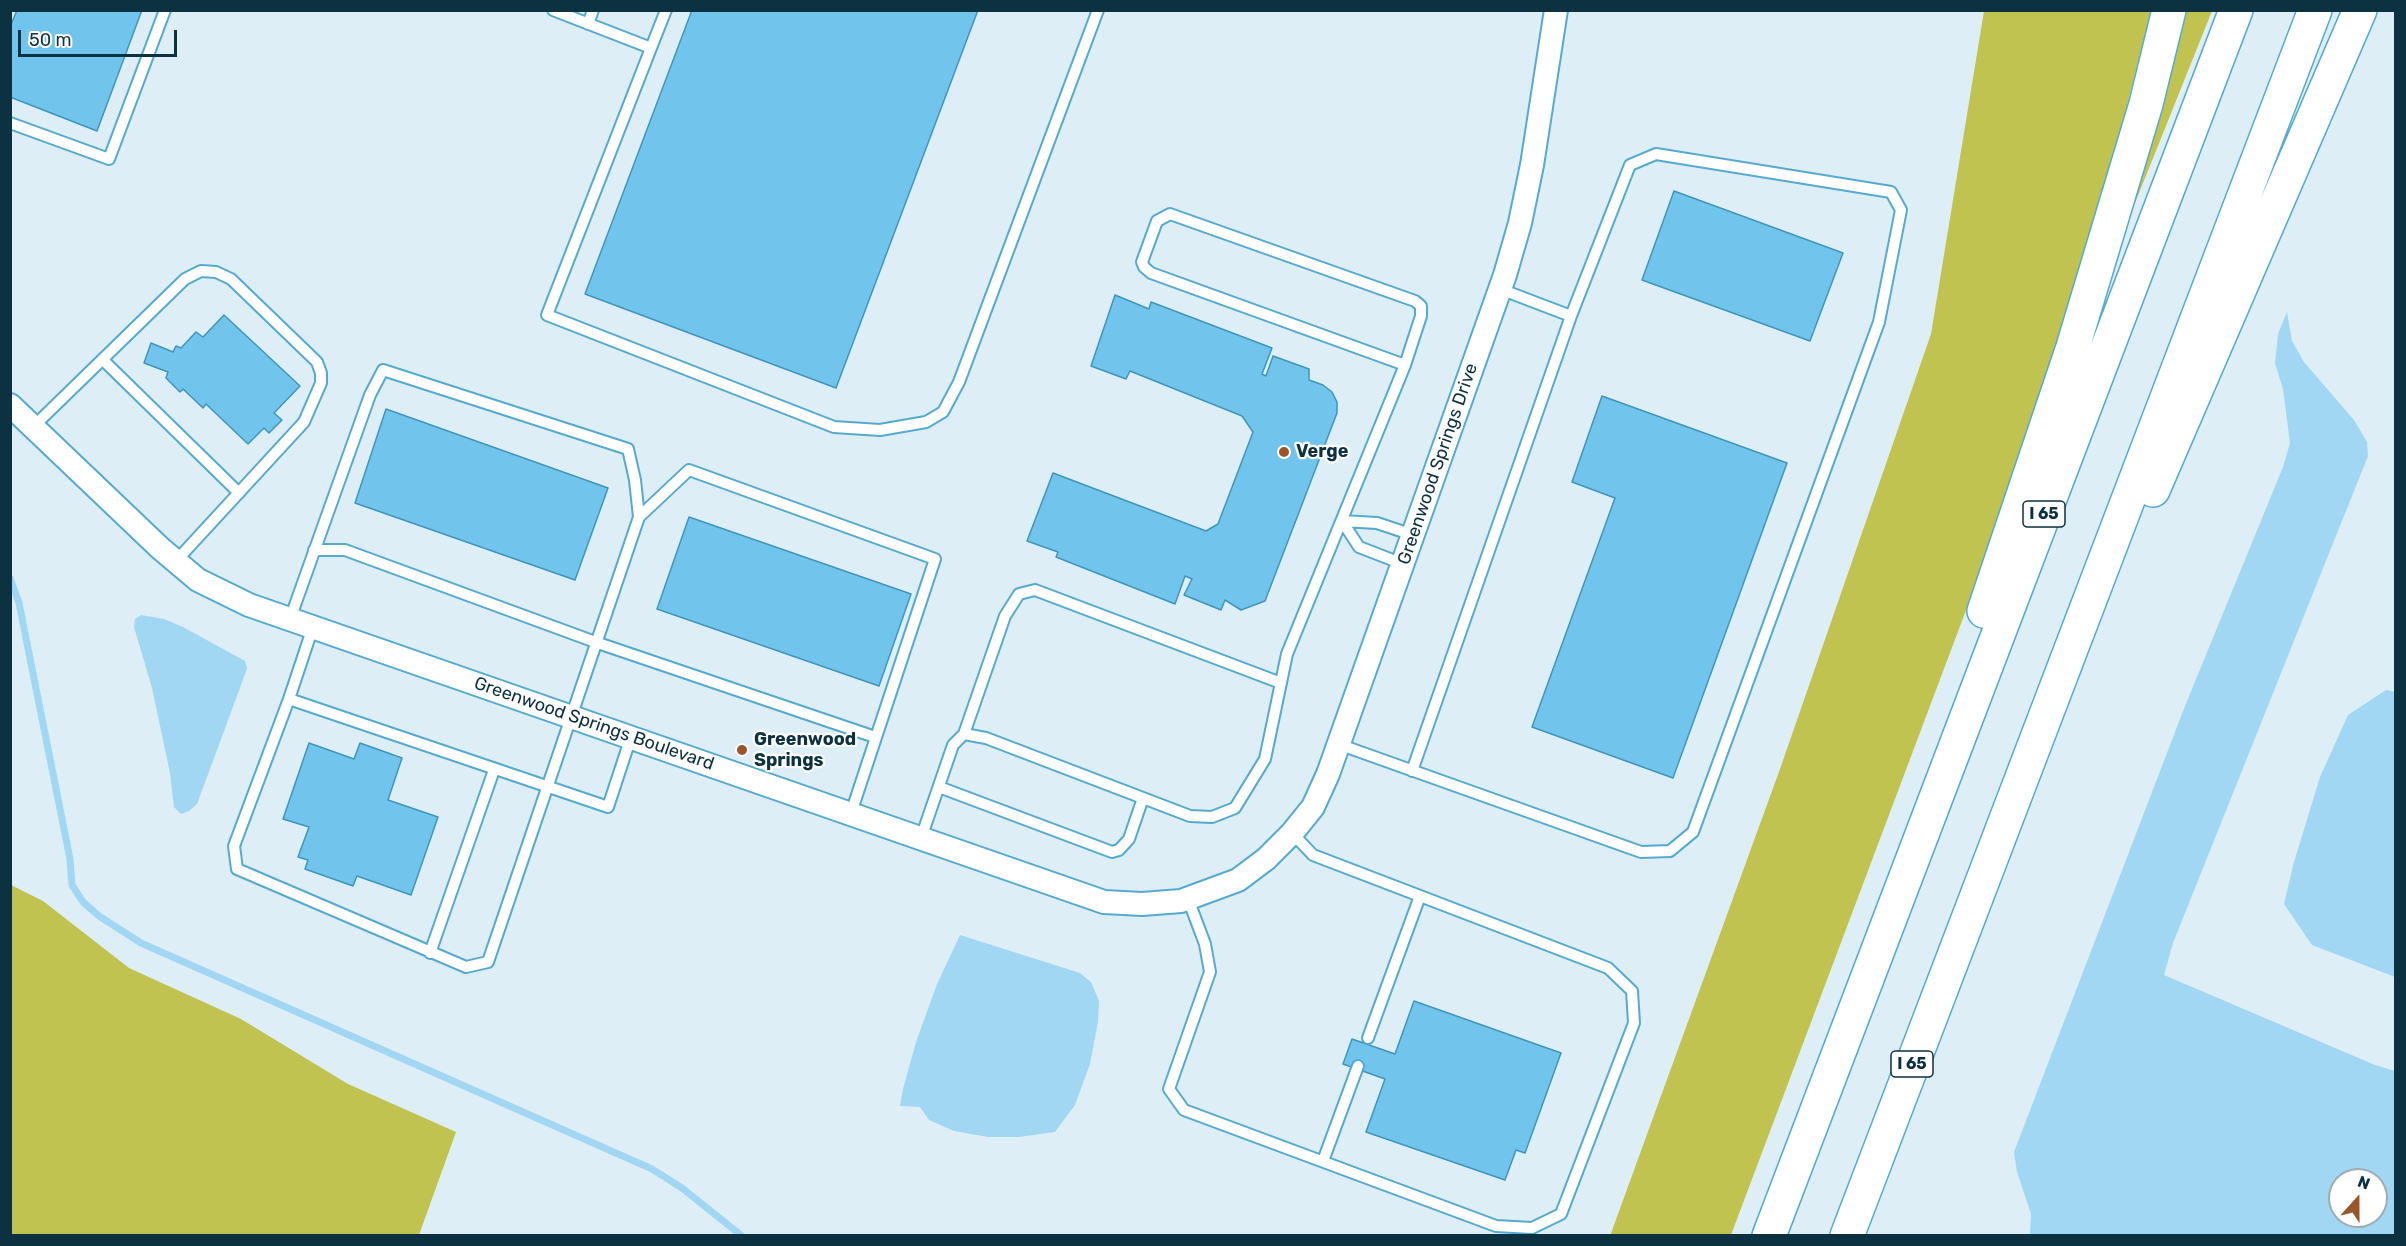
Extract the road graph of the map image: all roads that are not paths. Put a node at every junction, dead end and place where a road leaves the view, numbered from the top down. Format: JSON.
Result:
{"nodes":[{"id":1,"x":165,"y":10,"type":"edge"},
{"id":2,"x":553,"y":10,"type":"edge"},
{"id":3,"x":594,"y":10,"type":"edge"},
{"id":4,"x":666,"y":10,"type":"edge"},
{"id":5,"x":1098,"y":10,"type":"edge"},
{"id":6,"x":1556,"y":10,"type":"edge"},
{"id":7,"x":2169,"y":10,"type":"edge"},
{"id":8,"x":2236,"y":10,"type":"edge"},
{"id":9,"x":2315,"y":10,"type":"edge"},
{"id":10,"x":2360,"y":10,"type":"edge"},
{"id":11,"x":588,"y":24,"type":"junction"},
{"id":12,"x":651,"y":48,"type":"junction"},
{"id":13,"x":10,"y":123,"type":"edge"},
{"id":14,"x":1500,"y":289,"type":"junction"},
{"id":15,"x":1571,"y":316,"type":"junction"},
{"id":16,"x":103,"y":360,"type":"junction"},
{"id":17,"x":1405,"y":364,"type":"junction"},
{"id":18,"x":10,"y":405,"type":"edge"},
{"id":19,"x":33,"y":427,"type":"junction"},
{"id":20,"x":239,"y":493,"type":"junction"},
{"id":21,"x":639,"y":517,"type":"junction"},
{"id":22,"x":1342,"y":521,"type":"junction"},
{"id":23,"x":1413,"y":535,"type":"junction"},
{"id":24,"x":314,"y":550,"type":"junction"},
{"id":25,"x":176,"y":561,"type":"junction"},
{"id":26,"x":1403,"y":564,"type":"junction"},
{"id":27,"x":290,"y":618,"type":"junction"},
{"id":28,"x":314,"y":626,"type":"junction"},
{"id":29,"x":598,"y":643,"type":"junction"},
{"id":30,"x":1281,"y":683,"type":"junction"},
{"id":31,"x":289,"y":699,"type":"junction"},
{"id":32,"x":572,"y":716,"type":"junction"},
{"id":33,"x":964,"y":734,"type":"junction"},
{"id":34,"x":631,"y":737,"type":"junction"},
{"id":35,"x":875,"y":737,"type":"junction"},
{"id":36,"x":1338,"y":744,"type":"junction"},
{"id":37,"x":494,"y":770,"type":"junction"},
{"id":38,"x":1412,"y":771,"type":"junction"},
{"id":39,"x":939,"y":787,"type":"junction"},
{"id":40,"x":549,"y":788,"type":"junction"},
{"id":41,"x":1143,"y":798,"type":"junction"},
{"id":42,"x":851,"y":813,"type":"junction"},
{"id":43,"x":1292,"y":833,"type":"junction"},
{"id":44,"x":921,"y":838,"type":"junction"},
{"id":45,"x":1238,"y":880,"type":"joint"},
{"id":46,"x":1977,"y":893,"type":"junction"},
{"id":47,"x":1420,"y":896,"type":"junction"},
{"id":48,"x":1188,"y":899,"type":"junction"},
{"id":49,"x":430,"y":952,"type":"junction"},
{"id":50,"x":1851,"y":1018,"type":"junction"},
{"id":51,"x":1368,"y":1038,"type":"dead end"},
{"id":52,"x":1358,"y":1066,"type":"dead end"},
{"id":53,"x":1323,"y":1161,"type":"junction"},
{"id":54,"x":1769,"y":1236,"type":"edge"},
{"id":55,"x":1847,"y":1236,"type":"edge"}],
"edges":[{"from":1,"to":13,"type":"lane"},
{"from":2,"to":11,"type":"lane"},
{"from":3,"to":11,"type":"lane"},
{"from":4,"to":12,"type":"lane"},
{"from":5,"to":12,"type":"lane"},
{"from":6,"to":14,"type":"street","name":"Greenwood Springs Drive"},
{"from":7,"to":50,"type":"highway"},
{"from":8,"to":50,"type":"highway","number":"I 65"},
{"from":9,"to":46,"type":"highway","number":"I 65"},
{"from":10,"to":46,"type":"highway"},
{"from":11,"to":12,"type":"lane"},
{"from":14,"to":15,"type":"lane"},
{"from":14,"to":23,"type":"street","name":"Greenwood Springs Drive"},
{"from":15,"to":38,"type":"lane"},
{"from":15,"to":38,"type":"lane"},
{"from":16,"to":19,"type":"lane"},
{"from":16,"to":20,"type":"lane"},
{"from":16,"to":20,"type":"lane"},
{"from":17,"to":17,"type":"lane"},
{"from":17,"to":22,"type":"lane"},
{"from":18,"to":19,"type":"street","name":"Greenwood Springs Boulevard"},
{"from":19,"to":25,"type":"street","name":"Greenwood Springs Boulevard"},
{"from":20,"to":25,"type":"lane"},
{"from":21,"to":24,"type":"lane"},
{"from":21,"to":29,"type":"lane"},
{"from":21,"to":35,"type":"lane"},
{"from":22,"to":23,"type":"lane"},
{"from":22,"to":26,"type":"lane"},
{"from":22,"to":30,"type":"lane"},
{"from":23,"to":26,"type":"street","name":"Greenwood Springs Drive"},
{"from":24,"to":27,"type":"lane"},
{"from":24,"to":29,"type":"lane"},
{"from":25,"to":27,"type":"street","name":"Greenwood Springs Boulevard"},
{"from":26,"to":36,"type":"street","name":"Greenwood Springs Drive"},
{"from":27,"to":28,"type":"street","name":"Greenwood Springs Boulevard"},
{"from":28,"to":31,"type":"lane"},
{"from":28,"to":32,"type":"street","name":"Greenwood Springs Boulevard"},
{"from":29,"to":32,"type":"lane"},
{"from":29,"to":35,"type":"lane"},
{"from":30,"to":33,"type":"lane"},
{"from":30,"to":41,"type":"lane"},
{"from":31,"to":37,"type":"lane"},
{"from":31,"to":49,"type":"lane"},
{"from":32,"to":34,"type":"street","name":"Greenwood Springs Boulevard"},
{"from":32,"to":40,"type":"lane"},
{"from":33,"to":39,"type":"lane"},
{"from":33,"to":41,"type":"lane"},
{"from":34,"to":40,"type":"lane"},
{"from":34,"to":42,"type":"street","name":"Greenwood Springs Boulevard"},
{"from":35,"to":42,"type":"lane"},
{"from":36,"to":38,"type":"lane"},
{"from":36,"to":43,"type":"street","name":"Greenwood Springs Drive"},
{"from":37,"to":40,"type":"lane"},
{"from":37,"to":49,"type":"lane"},
{"from":39,"to":41,"type":"lane"},
{"from":39,"to":44,"type":"lane"},
{"from":40,"to":49,"type":"lane"},
{"from":42,"to":44,"type":"street","name":"Greenwood Springs Boulevard"},
{"from":43,"to":45,"type":"street","name":"Greenwood Springs Drive"},
{"from":43,"to":47,"type":"lane"},
{"from":44,"to":48,"type":"street","name":"Greenwood Springs Boulevard"},
{"from":45,"to":48,"type":"street","name":"Greenwood Springs Boulevard"},
{"from":46,"to":55,"type":"highway","number":"I 65"},
{"from":47,"to":51,"type":"lane"},
{"from":47,"to":53,"type":"lane"},
{"from":48,"to":53,"type":"lane"},
{"from":50,"to":54,"type":"highway","number":"I 65"},
{"from":52,"to":53,"type":"lane"}]}
